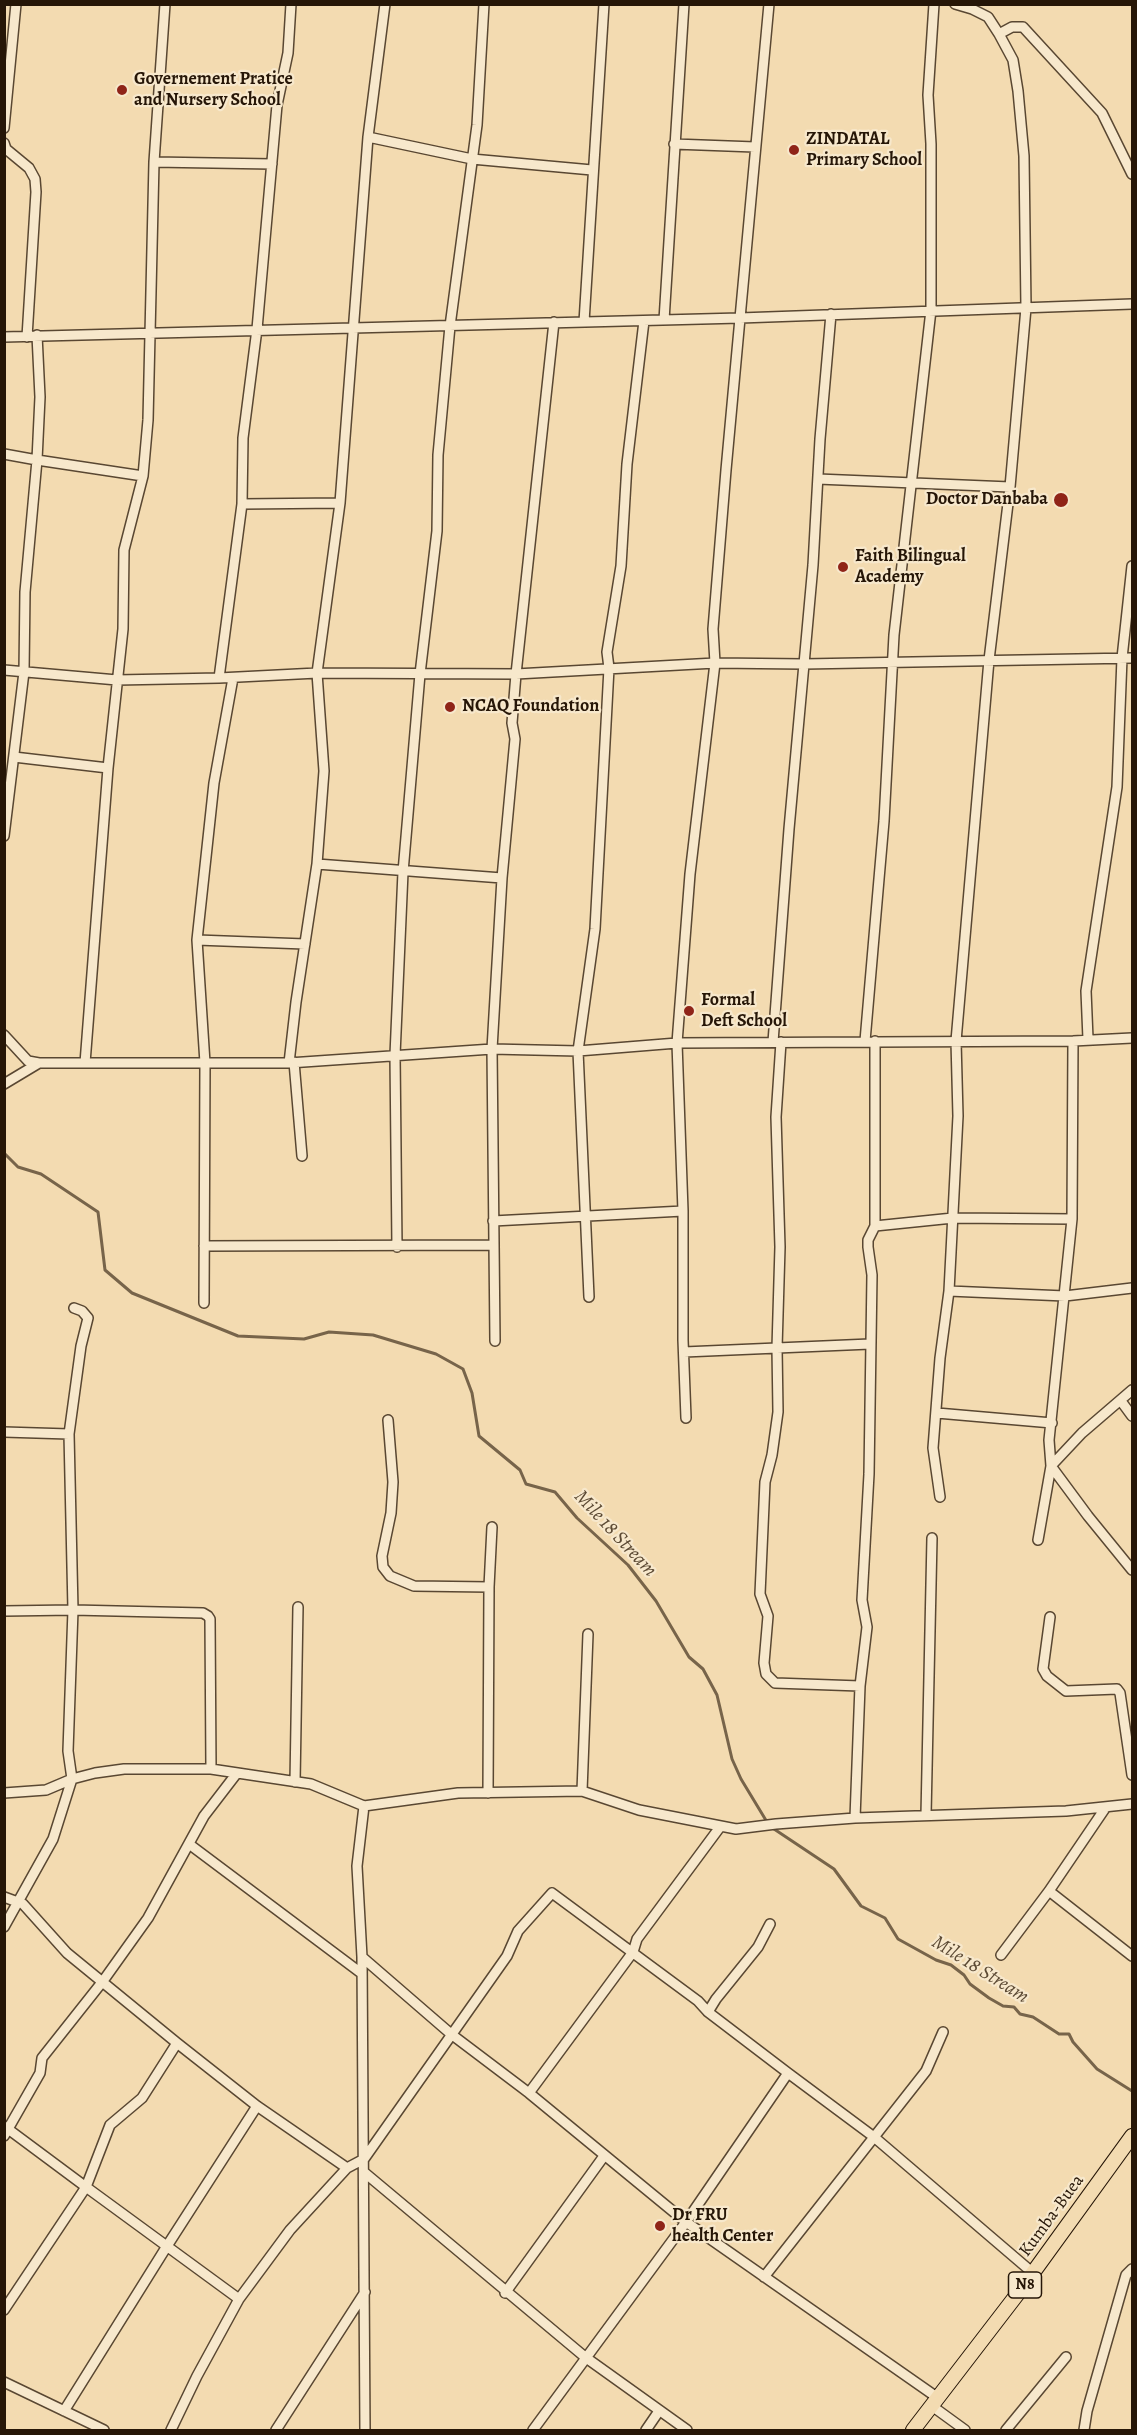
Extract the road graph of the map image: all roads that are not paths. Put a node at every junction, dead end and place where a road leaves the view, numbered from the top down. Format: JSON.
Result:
{"nodes":[{"id":1,"x":16,"y":4,"type":"edge"},
{"id":2,"x":165,"y":4,"type":"edge"},
{"id":3,"x":291,"y":4,"type":"edge"},
{"id":4,"x":385,"y":4,"type":"edge"},
{"id":5,"x":484,"y":4,"type":"edge"},
{"id":6,"x":604,"y":4,"type":"edge"},
{"id":7,"x":684,"y":4,"type":"edge"},
{"id":8,"x":769,"y":4,"type":"edge"},
{"id":9,"x":934,"y":4,"type":"edge"},
{"id":10,"x":955,"y":4,"type":"edge"},
{"id":11,"x":999,"y":34,"type":"junction"},
{"id":12,"x":4,"y":128,"type":"edge"},
{"id":13,"x":368,"y":137,"type":"junction"},
{"id":14,"x":4,"y":143,"type":"edge"},
{"id":15,"x":674,"y":144,"type":"junction"},
{"id":16,"x":755,"y":147,"type":"junction"},
{"id":17,"x":472,"y":159,"type":"junction"},
{"id":18,"x":154,"y":162,"type":"junction"},
{"id":19,"x":272,"y":164,"type":"junction"},
{"id":20,"x":592,"y":170,"type":"junction"},
{"id":21,"x":1132,"y":174,"type":"edge"},
{"id":22,"x":1132,"y":304,"type":"edge"},
{"id":23,"x":1026,"y":308,"type":"junction"},
{"id":24,"x":931,"y":310,"type":"junction"},
{"id":25,"x":831,"y":314,"type":"junction"},
{"id":26,"x":740,"y":318,"type":"junction"},
{"id":27,"x":664,"y":320,"type":"junction"},
{"id":28,"x":644,"y":321,"type":"junction"},
{"id":29,"x":554,"y":322,"type":"junction"},
{"id":30,"x":584,"y":322,"type":"junction"},
{"id":31,"x":450,"y":326,"type":"junction"},
{"id":32,"x":354,"y":327,"type":"junction"},
{"id":33,"x":257,"y":329,"type":"junction"},
{"id":34,"x":151,"y":333,"type":"junction"},
{"id":35,"x":32,"y":336,"type":"junction"},
{"id":36,"x":4,"y":337,"type":"edge"},
{"id":37,"x":4,"y":454,"type":"edge"},
{"id":38,"x":37,"y":460,"type":"junction"},
{"id":39,"x":143,"y":476,"type":"junction"},
{"id":40,"x":818,"y":479,"type":"junction"},
{"id":41,"x":910,"y":483,"type":"junction"},
{"id":42,"x":1010,"y":486,"type":"junction"},
{"id":43,"x":339,"y":503,"type":"junction"},
{"id":44,"x":242,"y":504,"type":"junction"},
{"id":45,"x":1132,"y":566,"type":"edge"},
{"id":46,"x":1127,"y":658,"type":"edge"},
{"id":47,"x":989,"y":660,"type":"junction"},
{"id":48,"x":894,"y":662,"type":"junction"},
{"id":49,"x":715,"y":663,"type":"junction"},
{"id":50,"x":804,"y":664,"type":"junction"},
{"id":51,"x":609,"y":668,"type":"junction"},
{"id":52,"x":4,"y":670,"type":"edge"},
{"id":53,"x":24,"y":672,"type":"junction"},
{"id":54,"x":317,"y":673,"type":"junction"},
{"id":55,"x":420,"y":674,"type":"junction"},
{"id":56,"x":516,"y":674,"type":"junction"},
{"id":57,"x":219,"y":678,"type":"junction"},
{"id":58,"x":233,"y":678,"type":"junction"},
{"id":59,"x":117,"y":680,"type":"junction"},
{"id":60,"x":14,"y":757,"type":"junction"},
{"id":61,"x":108,"y":768,"type":"junction"},
{"id":62,"x":4,"y":836,"type":"edge"},
{"id":63,"x":317,"y":864,"type":"junction"},
{"id":64,"x":403,"y":872,"type":"junction"},
{"id":65,"x":502,"y":879,"type":"junction"},
{"id":66,"x":196,"y":940,"type":"junction"},
{"id":67,"x":305,"y":944,"type":"junction"},
{"id":68,"x":4,"y":1035,"type":"edge"},
{"id":69,"x":1132,"y":1038,"type":"edge"},
{"id":70,"x":1088,"y":1039,"type":"junction"},
{"id":71,"x":870,"y":1041,"type":"junction"},
{"id":72,"x":956,"y":1041,"type":"junction"},
{"id":73,"x":1073,"y":1041,"type":"junction"},
{"id":74,"x":777,"y":1042,"type":"junction"},
{"id":75,"x":677,"y":1043,"type":"junction"},
{"id":76,"x":492,"y":1049,"type":"junction"},
{"id":77,"x":578,"y":1051,"type":"junction"},
{"id":78,"x":395,"y":1055,"type":"junction"},
{"id":79,"x":291,"y":1062,"type":"junction"},
{"id":80,"x":39,"y":1063,"type":"junction"},
{"id":81,"x":85,"y":1063,"type":"junction"},
{"id":82,"x":205,"y":1063,"type":"junction"},
{"id":83,"x":4,"y":1084,"type":"edge"},
{"id":84,"x":302,"y":1156,"type":"dead end"},
{"id":85,"x":683,"y":1211,"type":"junction"},
{"id":86,"x":584,"y":1217,"type":"junction"},
{"id":87,"x":953,"y":1218,"type":"junction"},
{"id":88,"x":1072,"y":1219,"type":"junction"},
{"id":89,"x":493,"y":1221,"type":"junction"},
{"id":90,"x":875,"y":1226,"type":"junction"},
{"id":91,"x":494,"y":1245,"type":"junction"},
{"id":92,"x":204,"y":1246,"type":"junction"},
{"id":93,"x":397,"y":1247,"type":"junction"},
{"id":94,"x":1132,"y":1288,"type":"edge"},
{"id":95,"x":949,"y":1291,"type":"junction"},
{"id":96,"x":1065,"y":1296,"type":"junction"},
{"id":97,"x":589,"y":1298,"type":"dead end"},
{"id":98,"x":204,"y":1303,"type":"dead end"},
{"id":99,"x":74,"y":1308,"type":"dead end"},
{"id":100,"x":495,"y":1341,"type":"dead end"},
{"id":101,"x":870,"y":1344,"type":"junction"},
{"id":102,"x":777,"y":1348,"type":"junction"},
{"id":103,"x":684,"y":1353,"type":"junction"},
{"id":104,"x":1132,"y":1390,"type":"edge"},
{"id":105,"x":1120,"y":1401,"type":"junction"},
{"id":106,"x":937,"y":1413,"type":"junction"},
{"id":107,"x":1132,"y":1416,"type":"edge"},
{"id":108,"x":686,"y":1418,"type":"dead end"},
{"id":109,"x":388,"y":1420,"type":"dead end"},
{"id":110,"x":1052,"y":1423,"type":"junction"},
{"id":111,"x":4,"y":1432,"type":"edge"},
{"id":112,"x":69,"y":1434,"type":"junction"},
{"id":113,"x":1051,"y":1466,"type":"junction"},
{"id":114,"x":940,"y":1497,"type":"dead end"},
{"id":115,"x":492,"y":1527,"type":"dead end"},
{"id":116,"x":932,"y":1538,"type":"dead end"},
{"id":117,"x":1038,"y":1540,"type":"dead end"},
{"id":118,"x":1132,"y":1570,"type":"edge"},
{"id":119,"x":489,"y":1587,"type":"junction"},
{"id":120,"x":297,"y":1606,"type":"dead end"},
{"id":121,"x":73,"y":1610,"type":"junction"},
{"id":122,"x":4,"y":1611,"type":"edge"},
{"id":123,"x":1050,"y":1617,"type":"dead end"},
{"id":124,"x":588,"y":1634,"type":"dead end"},
{"id":125,"x":860,"y":1686,"type":"junction"},
{"id":126,"x":211,"y":1769,"type":"junction"},
{"id":127,"x":237,"y":1773,"type":"junction"},
{"id":128,"x":1132,"y":1775,"type":"edge"},
{"id":129,"x":72,"y":1779,"type":"junction"},
{"id":130,"x":295,"y":1782,"type":"junction"},
{"id":131,"x":582,"y":1791,"type":"junction"},
{"id":132,"x":4,"y":1793,"type":"edge"},
{"id":133,"x":488,"y":1793,"type":"junction"},
{"id":134,"x":1132,"y":1804,"type":"edge"},
{"id":135,"x":364,"y":1806,"type":"junction"},
{"id":136,"x":1106,"y":1807,"type":"junction"},
{"id":137,"x":926,"y":1815,"type":"junction"},
{"id":138,"x":855,"y":1818,"type":"junction"},
{"id":139,"x":720,"y":1827,"type":"junction"},
{"id":140,"x":189,"y":1844,"type":"junction"},
{"id":141,"x":1049,"y":1891,"type":"junction"},
{"id":142,"x":4,"y":1897,"type":"edge"},
{"id":143,"x":17,"y":1900,"type":"junction"},
{"id":144,"x":770,"y":1924,"type":"dead end"},
{"id":145,"x":4,"y":1927,"type":"edge"},
{"id":146,"x":633,"y":1952,"type":"junction"},
{"id":147,"x":1001,"y":1955,"type":"dead end"},
{"id":148,"x":1132,"y":1956,"type":"edge"},
{"id":149,"x":362,"y":1957,"type":"junction"},
{"id":150,"x":361,"y":1973,"type":"junction"},
{"id":151,"x":103,"y":1981,"type":"junction"},
{"id":152,"x":708,"y":2012,"type":"junction"},
{"id":153,"x":943,"y":2032,"type":"dead end"},
{"id":154,"x":451,"y":2034,"type":"junction"},
{"id":155,"x":177,"y":2043,"type":"junction"},
{"id":156,"x":788,"y":2073,"type":"junction"},
{"id":157,"x":529,"y":2093,"type":"junction"},
{"id":158,"x":258,"y":2106,"type":"junction"},
{"id":159,"x":6,"y":2131,"type":"edge"},
{"id":160,"x":1132,"y":2136,"type":"edge"},
{"id":161,"x":874,"y":2137,"type":"junction"},
{"id":162,"x":604,"y":2156,"type":"junction"},
{"id":163,"x":364,"y":2159,"type":"junction"},
{"id":164,"x":347,"y":2168,"type":"junction"},
{"id":165,"x":364,"y":2173,"type":"junction"},
{"id":166,"x":86,"y":2187,"type":"junction"},
{"id":167,"x":686,"y":2222,"type":"junction"},
{"id":168,"x":167,"y":2246,"type":"junction"},
{"id":169,"x":1132,"y":2269,"type":"edge"},
{"id":170,"x":1033,"y":2273,"type":"junction"},
{"id":171,"x":764,"y":2277,"type":"junction"},
{"id":172,"x":365,"y":2292,"type":"junction"},
{"id":173,"x":505,"y":2293,"type":"junction"},
{"id":174,"x":239,"y":2299,"type":"junction"},
{"id":175,"x":4,"y":2310,"type":"edge"},
{"id":176,"x":585,"y":2357,"type":"junction"},
{"id":177,"x":1066,"y":2357,"type":"dead end"},
{"id":178,"x":4,"y":2382,"type":"edge"},
{"id":179,"x":935,"y":2402,"type":"junction"},
{"id":180,"x":64,"y":2410,"type":"junction"},
{"id":181,"x":659,"y":2410,"type":"junction"},
{"id":182,"x":88,"y":2426,"type":"edge"},
{"id":183,"x":104,"y":2430,"type":"edge"},
{"id":184,"x":171,"y":2430,"type":"edge"},
{"id":185,"x":276,"y":2430,"type":"edge"},
{"id":186,"x":365,"y":2430,"type":"edge"},
{"id":187,"x":532,"y":2430,"type":"edge"},
{"id":188,"x":646,"y":2430,"type":"edge"},
{"id":189,"x":687,"y":2430,"type":"edge"},
{"id":190,"x":913,"y":2430,"type":"edge"},
{"id":191,"x":965,"y":2430,"type":"edge"},
{"id":192,"x":1006,"y":2430,"type":"edge"},
{"id":193,"x":1084,"y":2430,"type":"edge"}],
"edges":[{"from":1,"to":12,"type":"street"},
{"from":2,"to":18,"type":"street"},
{"from":3,"to":19,"type":"street"},
{"from":4,"to":13,"type":"street"},
{"from":5,"to":17,"type":"street"},
{"from":6,"to":20,"type":"street"},
{"from":7,"to":15,"type":"street"},
{"from":8,"to":16,"type":"street"},
{"from":9,"to":24,"type":"street"},
{"from":10,"to":11,"type":"street"},
{"from":11,"to":21,"type":"street"},
{"from":11,"to":23,"type":"street"},
{"from":13,"to":17,"type":"street"},
{"from":13,"to":32,"type":"street"},
{"from":14,"to":35,"type":"street"},
{"from":15,"to":16,"type":"street"},
{"from":15,"to":27,"type":"street"},
{"from":16,"to":26,"type":"street"},
{"from":17,"to":20,"type":"street"},
{"from":17,"to":31,"type":"street"},
{"from":18,"to":19,"type":"street"},
{"from":18,"to":34,"type":"street"},
{"from":19,"to":33,"type":"street"},
{"from":20,"to":30,"type":"street"},
{"from":22,"to":23,"type":"street"},
{"from":23,"to":24,"type":"street"},
{"from":23,"to":42,"type":"street"},
{"from":24,"to":25,"type":"street"},
{"from":24,"to":41,"type":"street"},
{"from":25,"to":26,"type":"street"},
{"from":25,"to":40,"type":"street"},
{"from":26,"to":27,"type":"street"},
{"from":26,"to":49,"type":"street"},
{"from":27,"to":28,"type":"street"},
{"from":28,"to":30,"type":"street"},
{"from":28,"to":51,"type":"street"},
{"from":29,"to":30,"type":"street"},
{"from":29,"to":31,"type":"street"},
{"from":29,"to":56,"type":"street"},
{"from":31,"to":32,"type":"street"},
{"from":31,"to":55,"type":"street"},
{"from":32,"to":33,"type":"street"},
{"from":32,"to":43,"type":"street"},
{"from":33,"to":34,"type":"street"},
{"from":33,"to":44,"type":"street"},
{"from":34,"to":35,"type":"street"},
{"from":34,"to":39,"type":"street"},
{"from":35,"to":36,"type":"street"},
{"from":35,"to":38,"type":"street"},
{"from":37,"to":38,"type":"street"},
{"from":38,"to":39,"type":"street"},
{"from":38,"to":53,"type":"street"},
{"from":39,"to":59,"type":"street"},
{"from":40,"to":41,"type":"street"},
{"from":40,"to":50,"type":"street"},
{"from":41,"to":42,"type":"street"},
{"from":41,"to":48,"type":"street"},
{"from":42,"to":47,"type":"street"},
{"from":43,"to":44,"type":"street"},
{"from":43,"to":54,"type":"street"},
{"from":44,"to":57,"type":"street"},
{"from":45,"to":46,"type":"street"},
{"from":46,"to":47,"type":"street"},
{"from":46,"to":70,"type":"street"},
{"from":47,"to":48,"type":"street"},
{"from":47,"to":72,"type":"street"},
{"from":48,"to":50,"type":"street"},
{"from":48,"to":71,"type":"street"},
{"from":49,"to":50,"type":"street"},
{"from":49,"to":51,"type":"street"},
{"from":49,"to":75,"type":"street"},
{"from":50,"to":74,"type":"street"},
{"from":51,"to":56,"type":"street"},
{"from":51,"to":77,"type":"street"},
{"from":52,"to":53,"type":"street"},
{"from":53,"to":59,"type":"street"},
{"from":53,"to":60,"type":"street"},
{"from":54,"to":55,"type":"street"},
{"from":54,"to":58,"type":"street"},
{"from":54,"to":63,"type":"street"},
{"from":55,"to":56,"type":"street"},
{"from":55,"to":64,"type":"street"},
{"from":56,"to":65,"type":"street"},
{"from":57,"to":58,"type":"street"},
{"from":57,"to":59,"type":"street"},
{"from":58,"to":66,"type":"street"},
{"from":59,"to":61,"type":"street"},
{"from":60,"to":61,"type":"street"},
{"from":60,"to":62,"type":"street"},
{"from":61,"to":81,"type":"street"},
{"from":63,"to":64,"type":"street"},
{"from":63,"to":67,"type":"street"},
{"from":64,"to":65,"type":"street"},
{"from":64,"to":78,"type":"street"},
{"from":65,"to":76,"type":"street"},
{"from":66,"to":67,"type":"street"},
{"from":66,"to":82,"type":"street"},
{"from":67,"to":79,"type":"street"},
{"from":68,"to":80,"type":"street"},
{"from":69,"to":70,"type":"street"},
{"from":70,"to":73,"type":"street"},
{"from":71,"to":72,"type":"street"},
{"from":71,"to":74,"type":"street"},
{"from":71,"to":90,"type":"street"},
{"from":72,"to":73,"type":"street"},
{"from":72,"to":87,"type":"street"},
{"from":73,"to":88,"type":"street"},
{"from":74,"to":75,"type":"street"},
{"from":74,"to":102,"type":"street"},
{"from":75,"to":77,"type":"street"},
{"from":75,"to":85,"type":"street"},
{"from":76,"to":77,"type":"street"},
{"from":76,"to":78,"type":"street"},
{"from":76,"to":89,"type":"street"},
{"from":77,"to":86,"type":"street"},
{"from":78,"to":79,"type":"street"},
{"from":78,"to":93,"type":"street"},
{"from":79,"to":82,"type":"street"},
{"from":79,"to":84,"type":"street"},
{"from":80,"to":81,"type":"street"},
{"from":80,"to":83,"type":"street"},
{"from":81,"to":82,"type":"street"},
{"from":82,"to":92,"type":"street"},
{"from":85,"to":86,"type":"street"},
{"from":85,"to":103,"type":"street"},
{"from":86,"to":89,"type":"street"},
{"from":86,"to":97,"type":"street"},
{"from":87,"to":88,"type":"street"},
{"from":87,"to":90,"type":"street"},
{"from":87,"to":95,"type":"street"},
{"from":88,"to":96,"type":"street"},
{"from":89,"to":91,"type":"street"},
{"from":90,"to":101,"type":"street"},
{"from":91,"to":93,"type":"street"},
{"from":91,"to":100,"type":"street"},
{"from":92,"to":93,"type":"street"},
{"from":92,"to":98,"type":"street"},
{"from":94,"to":96,"type":"street"},
{"from":95,"to":96,"type":"street"},
{"from":95,"to":106,"type":"street"},
{"from":96,"to":110,"type":"street"},
{"from":99,"to":112,"type":"street"},
{"from":101,"to":102,"type":"street"},
{"from":101,"to":125,"type":"street"},
{"from":102,"to":103,"type":"street"},
{"from":102,"to":125,"type":"street"},
{"from":103,"to":108,"type":"street"},
{"from":104,"to":105,"type":"street"},
{"from":105,"to":107,"type":"street"},
{"from":105,"to":113,"type":"street"},
{"from":106,"to":110,"type":"street"},
{"from":106,"to":114,"type":"street"},
{"from":109,"to":119,"type":"street"},
{"from":110,"to":113,"type":"street"},
{"from":111,"to":112,"type":"street"},
{"from":112,"to":121,"type":"street"},
{"from":113,"to":117,"type":"street"},
{"from":113,"to":118,"type":"street"},
{"from":115,"to":119,"type":"street"},
{"from":116,"to":137,"type":"street"},
{"from":119,"to":133,"type":"street"},
{"from":120,"to":130,"type":"street"},
{"from":121,"to":122,"type":"street"},
{"from":121,"to":126,"type":"street"},
{"from":121,"to":129,"type":"street"},
{"from":123,"to":128,"type":"street"},
{"from":124,"to":131,"type":"street"},
{"from":125,"to":138,"type":"street"},
{"from":126,"to":127,"type":"street"},
{"from":126,"to":129,"type":"street"},
{"from":127,"to":130,"type":"street"},
{"from":127,"to":140,"type":"street"},
{"from":129,"to":132,"type":"street"},
{"from":129,"to":143,"type":"street"},
{"from":130,"to":135,"type":"street"},
{"from":131,"to":133,"type":"street"},
{"from":131,"to":139,"type":"street"},
{"from":133,"to":135,"type":"street"},
{"from":134,"to":136,"type":"street"},
{"from":135,"to":149,"type":"street"},
{"from":136,"to":137,"type":"street"},
{"from":136,"to":141,"type":"street"},
{"from":137,"to":138,"type":"street"},
{"from":138,"to":139,"type":"street"},
{"from":139,"to":146,"type":"street"},
{"from":140,"to":150,"type":"street"},
{"from":140,"to":151,"type":"street"},
{"from":141,"to":147,"type":"street"},
{"from":141,"to":148,"type":"street"},
{"from":142,"to":143,"type":"street"},
{"from":143,"to":145,"type":"street"},
{"from":143,"to":151,"type":"street"},
{"from":144,"to":152,"type":"street"},
{"from":146,"to":152,"type":"street"},
{"from":146,"to":154,"type":"street"},
{"from":146,"to":157,"type":"street"},
{"from":149,"to":150,"type":"street"},
{"from":149,"to":154,"type":"street"},
{"from":150,"to":163,"type":"street"},
{"from":151,"to":155,"type":"street"},
{"from":151,"to":159,"type":"street"},
{"from":152,"to":156,"type":"street"},
{"from":153,"to":161,"type":"street"},
{"from":154,"to":157,"type":"street"},
{"from":154,"to":163,"type":"street"},
{"from":155,"to":158,"type":"street"},
{"from":155,"to":166,"type":"street"},
{"from":156,"to":161,"type":"street"},
{"from":156,"to":167,"type":"street"},
{"from":157,"to":162,"type":"street"},
{"from":158,"to":164,"type":"street"},
{"from":158,"to":168,"type":"street"},
{"from":159,"to":166,"type":"street"},
{"from":160,"to":170,"type":"highway","name":"Kumba-Buea","number":"N8"},
{"from":161,"to":170,"type":"street"},
{"from":161,"to":171,"type":"street"},
{"from":162,"to":167,"type":"street"},
{"from":162,"to":173,"type":"street"},
{"from":163,"to":164,"type":"street"},
{"from":163,"to":165,"type":"street"},
{"from":164,"to":174,"type":"street"},
{"from":165,"to":172,"type":"street"},
{"from":165,"to":173,"type":"street"},
{"from":166,"to":168,"type":"street"},
{"from":166,"to":175,"type":"street"},
{"from":167,"to":171,"type":"street"},
{"from":167,"to":176,"type":"street"},
{"from":168,"to":174,"type":"street"},
{"from":168,"to":180,"type":"street"},
{"from":169,"to":193,"type":"street"},
{"from":170,"to":179,"type":"highway","name":"Kumba-Buea","number":"N8"},
{"from":171,"to":179,"type":"street"},
{"from":172,"to":185,"type":"street"},
{"from":172,"to":186,"type":"street"},
{"from":173,"to":176,"type":"street"},
{"from":174,"to":184,"type":"street"},
{"from":176,"to":181,"type":"street"},
{"from":176,"to":187,"type":"street"},
{"from":177,"to":192,"type":"street"},
{"from":178,"to":180,"type":"street"},
{"from":179,"to":190,"type":"highway","name":"Kumba-Buea","number":"N8"},
{"from":179,"to":191,"type":"street"},
{"from":180,"to":182,"type":"street"},
{"from":181,"to":188,"type":"street"},
{"from":181,"to":189,"type":"street"},
{"from":182,"to":183,"type":"street"}]}
